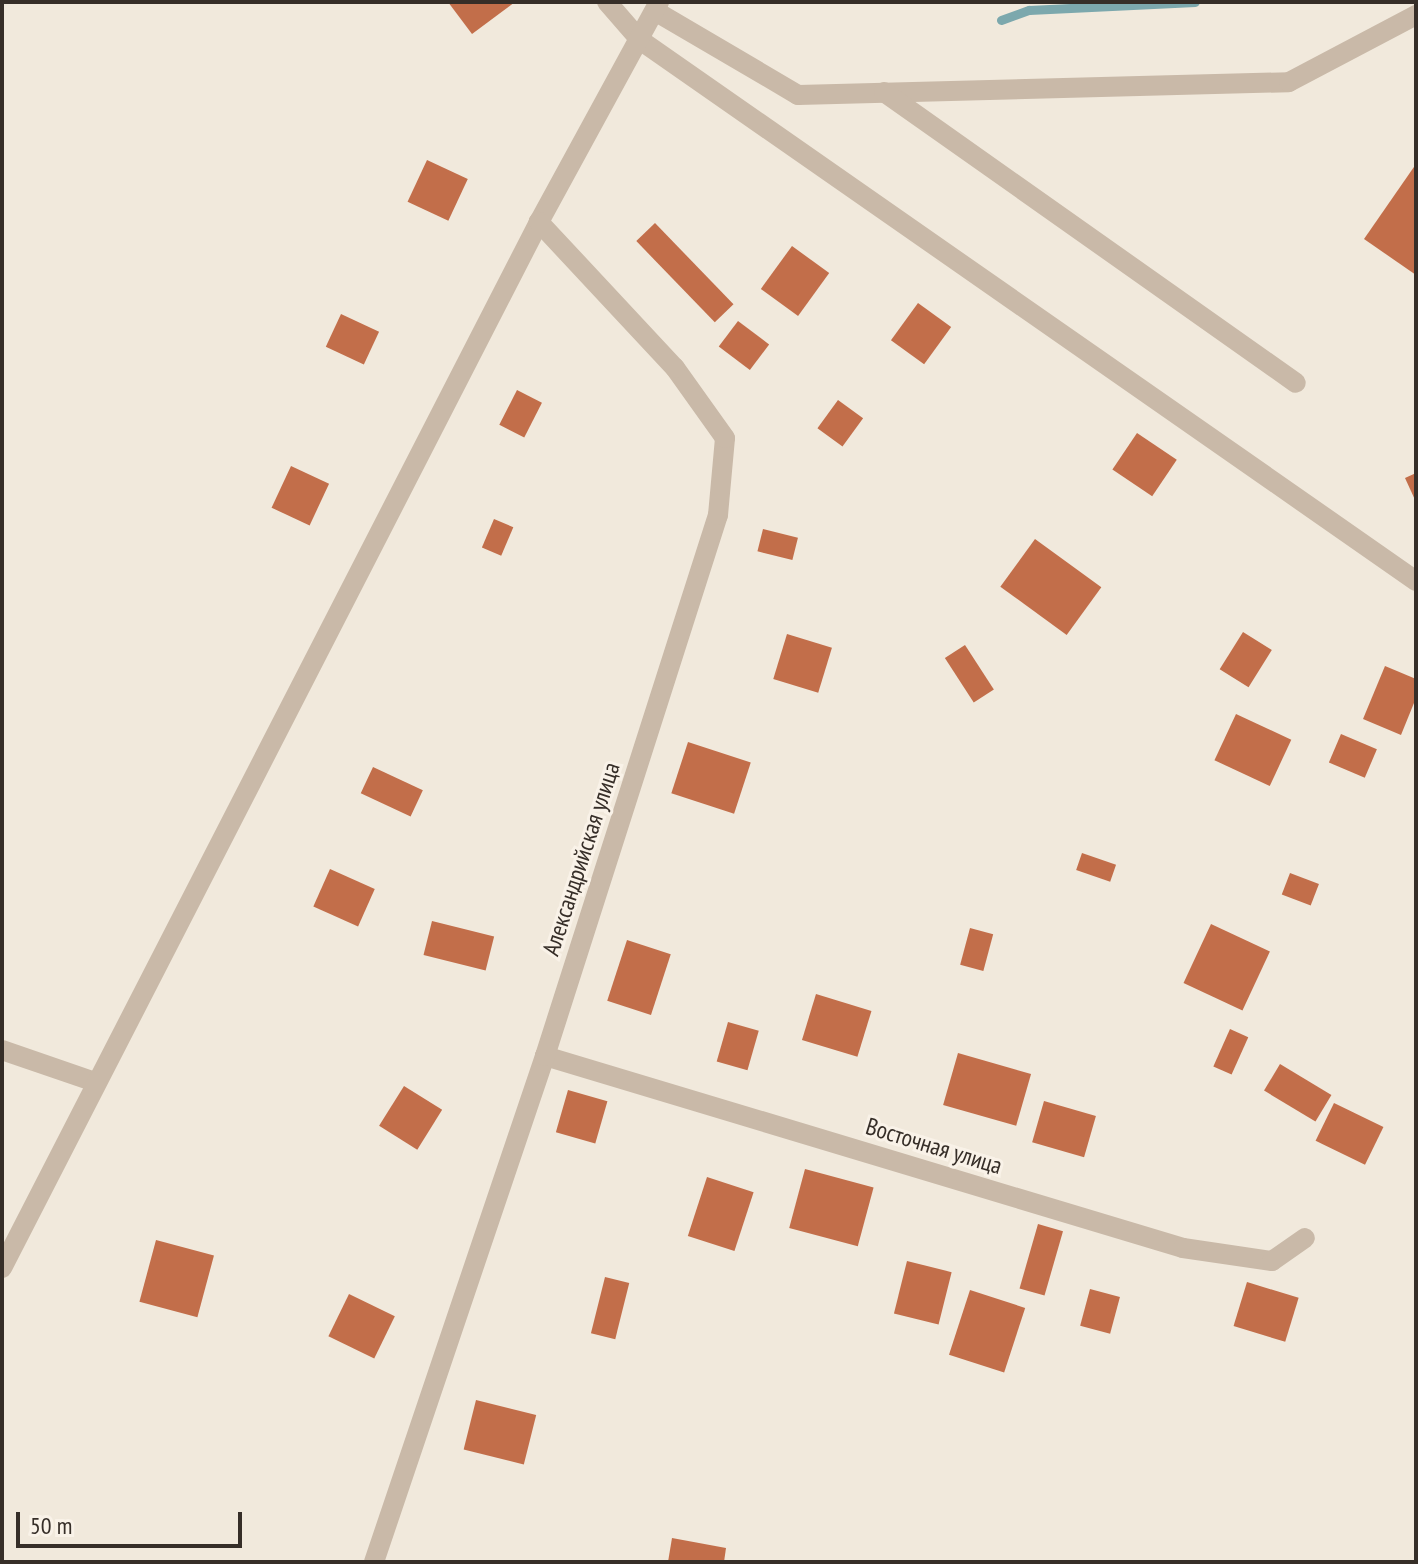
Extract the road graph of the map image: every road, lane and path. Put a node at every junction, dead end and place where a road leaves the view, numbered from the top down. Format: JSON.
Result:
{"nodes":[{"id":1,"x":607,"y":2,"type":"edge"},
{"id":2,"x":657,"y":6,"type":"edge"},
{"id":3,"x":1416,"y":15,"type":"edge"},
{"id":4,"x":640,"y":40,"type":"junction"},
{"id":5,"x":884,"y":92,"type":"junction"},
{"id":6,"x":539,"y":222,"type":"junction"},
{"id":7,"x":1296,"y":383,"type":"dead end"},
{"id":8,"x":1416,"y":581,"type":"edge"},
{"id":9,"x":2,"y":1050,"type":"edge"},
{"id":10,"x":545,"y":1056,"type":"junction"},
{"id":11,"x":95,"y":1082,"type":"junction"},
{"id":12,"x":1305,"y":1238,"type":"dead end"},
{"id":13,"x":2,"y":1268,"type":"edge"},
{"id":14,"x":374,"y":1562,"type":"edge"}],
"edges":[{"from":1,"to":4,"type":"street"},
{"from":2,"to":4,"type":"street"},
{"from":2,"to":5,"type":"street"},
{"from":3,"to":5,"type":"street"},
{"from":4,"to":6,"type":"street"},
{"from":4,"to":8,"type":"street"},
{"from":5,"to":7,"type":"street"},
{"from":6,"to":10,"type":"street","name":"Александрийская улица"},
{"from":6,"to":11,"type":"street"},
{"from":9,"to":11,"type":"street"},
{"from":10,"to":12,"type":"street","name":"Восточная улица"},
{"from":10,"to":14,"type":"street","name":"Александрийская улица"},
{"from":11,"to":13,"type":"street"}]}
